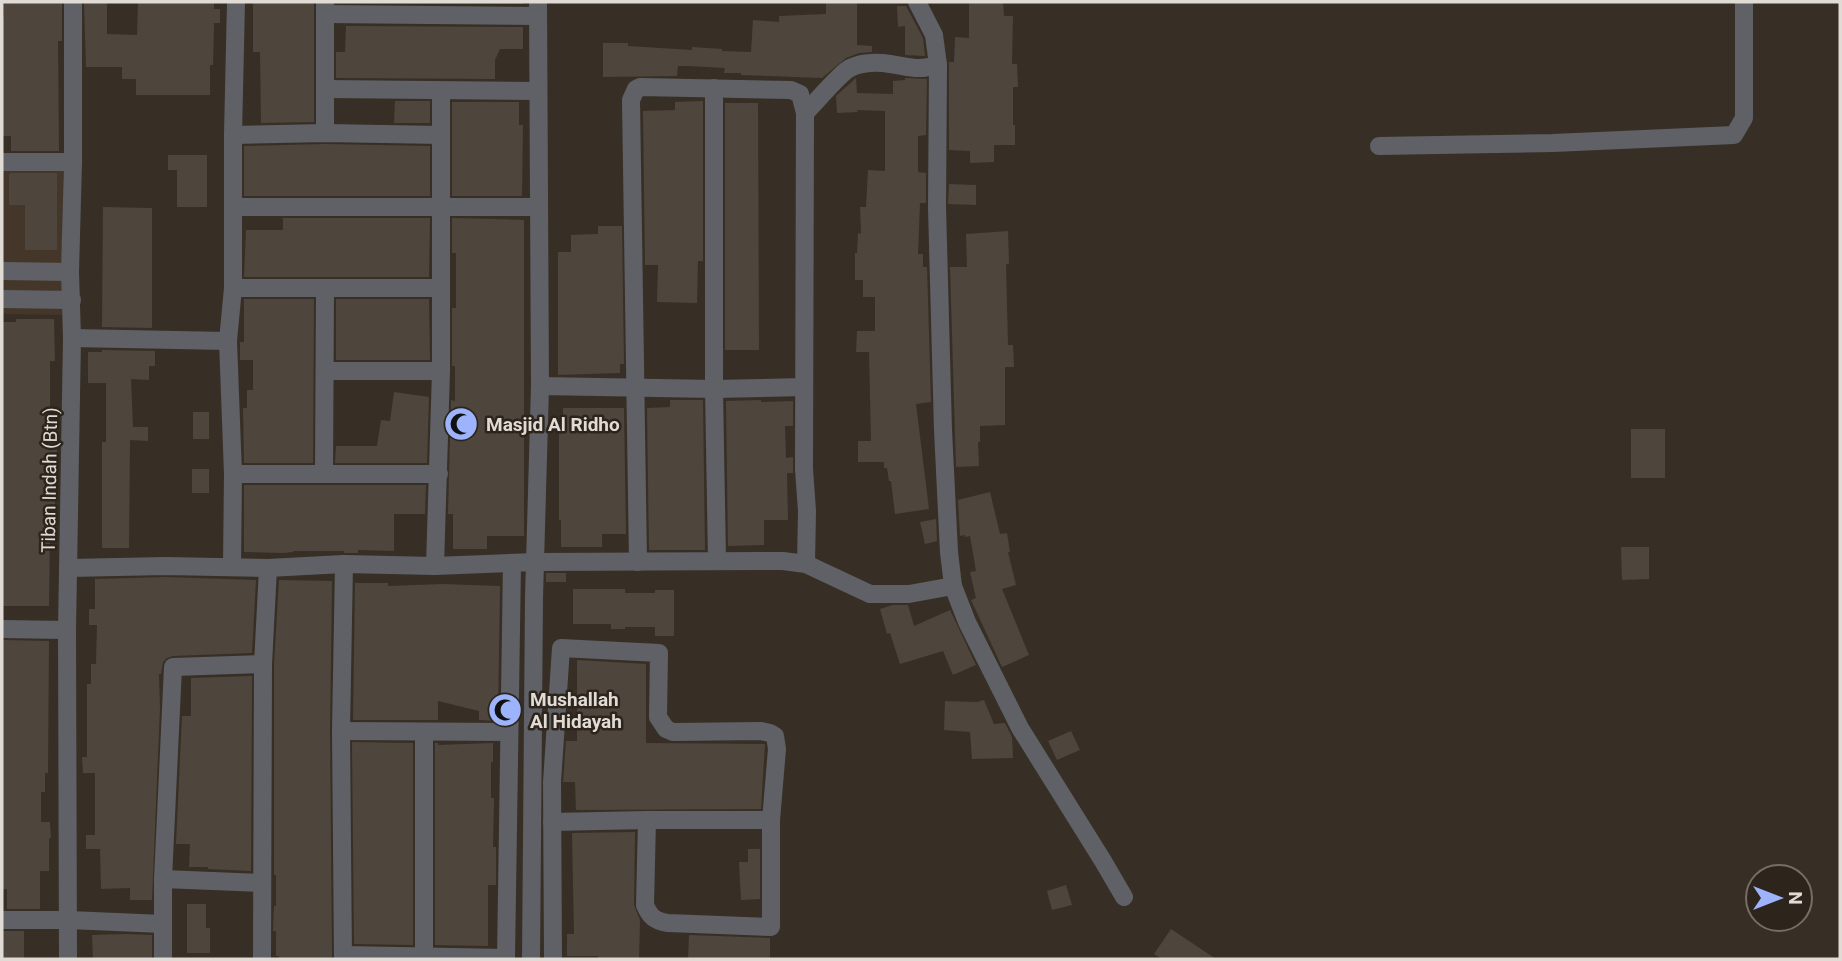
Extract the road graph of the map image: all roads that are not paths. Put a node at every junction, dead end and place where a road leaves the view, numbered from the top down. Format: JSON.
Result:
{"nodes":[{"id":1,"x":73,"y":2,"type":"edge"},
{"id":2,"x":236,"y":2,"type":"edge"},
{"id":3,"x":917,"y":2,"type":"edge"},
{"id":4,"x":1744,"y":2,"type":"edge"},
{"id":5,"x":326,"y":8,"type":"edge"},
{"id":6,"x":538,"y":9,"type":"edge"},
{"id":7,"x":938,"y":65,"type":"junction"},
{"id":8,"x":714,"y":88,"type":"junction"},
{"id":9,"x":326,"y":89,"type":"junction"},
{"id":10,"x":441,"y":91,"type":"junction"},
{"id":11,"x":538,"y":91,"type":"junction"},
{"id":12,"x":805,"y":113,"type":"junction"},
{"id":13,"x":326,"y":133,"type":"junction"},
{"id":14,"x":233,"y":135,"type":"junction"},
{"id":15,"x":441,"y":135,"type":"junction"},
{"id":16,"x":1379,"y":146,"type":"dead end"},
{"id":17,"x":2,"y":162,"type":"edge"},
{"id":18,"x":73,"y":162,"type":"junction"},
{"id":19,"x":234,"y":208,"type":"junction"},
{"id":20,"x":442,"y":208,"type":"junction"},
{"id":21,"x":538,"y":208,"type":"junction"},
{"id":22,"x":2,"y":271,"type":"edge"},
{"id":23,"x":70,"y":272,"type":"junction"},
{"id":24,"x":233,"y":288,"type":"junction"},
{"id":25,"x":326,"y":288,"type":"junction"},
{"id":26,"x":441,"y":288,"type":"junction"},
{"id":27,"x":2,"y":299,"type":"edge"},
{"id":28,"x":72,"y":300,"type":"junction"},
{"id":29,"x":72,"y":338,"type":"junction"},
{"id":30,"x":228,"y":341,"type":"junction"},
{"id":31,"x":325,"y":371,"type":"junction"},
{"id":32,"x":441,"y":371,"type":"junction"},
{"id":33,"x":541,"y":386,"type":"junction"},
{"id":34,"x":804,"y":387,"type":"junction"},
{"id":35,"x":637,"y":388,"type":"junction"},
{"id":36,"x":714,"y":389,"type":"junction"},
{"id":37,"x":324,"y":473,"type":"junction"},
{"id":38,"x":233,"y":474,"type":"junction"},
{"id":39,"x":439,"y":474,"type":"junction"},
{"id":40,"x":717,"y":561,"type":"junction"},
{"id":41,"x":535,"y":562,"type":"junction"},
{"id":42,"x":638,"y":562,"type":"junction"},
{"id":43,"x":512,"y":563,"type":"junction"},
{"id":44,"x":344,"y":564,"type":"junction"},
{"id":45,"x":806,"y":564,"type":"junction"},
{"id":46,"x":435,"y":566,"type":"junction"},
{"id":47,"x":232,"y":567,"type":"junction"},
{"id":48,"x":68,"y":568,"type":"junction"},
{"id":49,"x":268,"y":568,"type":"junction"},
{"id":50,"x":953,"y":586,"type":"junction"},
{"id":51,"x":2,"y":629,"type":"edge"},
{"id":52,"x":67,"y":630,"type":"junction"},
{"id":53,"x":262,"y":664,"type":"junction"},
{"id":54,"x":341,"y":731,"type":"junction"},
{"id":55,"x":424,"y":732,"type":"junction"},
{"id":56,"x":509,"y":732,"type":"junction"},
{"id":57,"x":543,"y":782,"type":"junction"},
{"id":58,"x":647,"y":820,"type":"junction"},
{"id":59,"x":771,"y":820,"type":"junction"},
{"id":60,"x":552,"y":822,"type":"junction"},
{"id":61,"x":163,"y":879,"type":"junction"},
{"id":62,"x":262,"y":883,"type":"junction"},
{"id":63,"x":1124,"y":897,"type":"dead end"},
{"id":64,"x":2,"y":920,"type":"edge"},
{"id":65,"x":69,"y":920,"type":"junction"},
{"id":66,"x":163,"y":924,"type":"junction"},
{"id":67,"x":343,"y":957,"type":"edge"},
{"id":68,"x":424,"y":957,"type":"junction"},
{"id":69,"x":68,"y":959,"type":"edge"},
{"id":70,"x":163,"y":959,"type":"edge"},
{"id":71,"x":262,"y":959,"type":"edge"},
{"id":72,"x":506,"y":959,"type":"edge"},
{"id":73,"x":531,"y":959,"type":"edge"},
{"id":74,"x":553,"y":959,"type":"edge"}],
"edges":[{"from":1,"to":18,"type":"street","name":"Tiban Indah (Btn)"},
{"from":2,"to":14,"type":"street"},
{"from":3,"to":7,"type":"street"},
{"from":4,"to":16,"type":"street"},
{"from":5,"to":6,"type":"street"},
{"from":5,"to":9,"type":"street"},
{"from":6,"to":11,"type":"street"},
{"from":7,"to":12,"type":"street"},
{"from":7,"to":50,"type":"street"},
{"from":8,"to":12,"type":"street"},
{"from":8,"to":35,"type":"street"},
{"from":8,"to":36,"type":"street"},
{"from":9,"to":10,"type":"street"},
{"from":9,"to":13,"type":"street"},
{"from":10,"to":11,"type":"street"},
{"from":10,"to":15,"type":"street"},
{"from":11,"to":21,"type":"street"},
{"from":12,"to":34,"type":"street"},
{"from":13,"to":14,"type":"street"},
{"from":13,"to":15,"type":"street"},
{"from":14,"to":19,"type":"street"},
{"from":15,"to":20,"type":"street"},
{"from":17,"to":18,"type":"street"},
{"from":18,"to":23,"type":"street","name":"Tiban Indah (Btn)"},
{"from":19,"to":20,"type":"street"},
{"from":19,"to":24,"type":"street"},
{"from":20,"to":21,"type":"street"},
{"from":20,"to":26,"type":"street"},
{"from":21,"to":33,"type":"street"},
{"from":22,"to":23,"type":"street"},
{"from":23,"to":28,"type":"street","name":"Tiban Indah (Btn)"},
{"from":24,"to":25,"type":"street"},
{"from":24,"to":30,"type":"street"},
{"from":25,"to":26,"type":"street"},
{"from":25,"to":31,"type":"street"},
{"from":26,"to":32,"type":"street"},
{"from":27,"to":28,"type":"street"},
{"from":28,"to":29,"type":"street","name":"Tiban Indah (Btn)"},
{"from":29,"to":30,"type":"street"},
{"from":29,"to":48,"type":"street","name":"Tiban Indah (Btn)"},
{"from":30,"to":38,"type":"street"},
{"from":31,"to":32,"type":"street"},
{"from":31,"to":37,"type":"street"},
{"from":32,"to":39,"type":"street"},
{"from":33,"to":35,"type":"street"},
{"from":33,"to":41,"type":"street"},
{"from":34,"to":36,"type":"street"},
{"from":34,"to":45,"type":"street"},
{"from":35,"to":36,"type":"street"},
{"from":35,"to":42,"type":"street"},
{"from":36,"to":40,"type":"street"},
{"from":37,"to":38,"type":"street"},
{"from":37,"to":39,"type":"street"},
{"from":38,"to":47,"type":"street"},
{"from":39,"to":46,"type":"street"},
{"from":40,"to":42,"type":"street"},
{"from":40,"to":45,"type":"street"},
{"from":41,"to":42,"type":"street"},
{"from":41,"to":43,"type":"street"},
{"from":41,"to":57,"type":"street"},
{"from":43,"to":46,"type":"street"},
{"from":43,"to":56,"type":"street"},
{"from":44,"to":46,"type":"street"},
{"from":44,"to":49,"type":"street"},
{"from":44,"to":54,"type":"street"},
{"from":45,"to":50,"type":"street"},
{"from":47,"to":48,"type":"street"},
{"from":47,"to":49,"type":"street"},
{"from":48,"to":52,"type":"street","name":"Tiban Indah (Btn)"},
{"from":49,"to":53,"type":"street"},
{"from":50,"to":63,"type":"street"},
{"from":51,"to":52,"type":"street"},
{"from":52,"to":65,"type":"street","name":"Tiban Indah (Btn)"},
{"from":53,"to":61,"type":"street"},
{"from":53,"to":62,"type":"street"},
{"from":54,"to":55,"type":"street"},
{"from":54,"to":67,"type":"street"},
{"from":55,"to":56,"type":"street"},
{"from":55,"to":68,"type":"street"},
{"from":56,"to":72,"type":"street"},
{"from":57,"to":59,"type":"street"},
{"from":57,"to":60,"type":"street"},
{"from":57,"to":73,"type":"street"},
{"from":58,"to":59,"type":"street"},
{"from":58,"to":59,"type":"street"},
{"from":58,"to":60,"type":"street"},
{"from":60,"to":74,"type":"street"},
{"from":61,"to":62,"type":"street"},
{"from":61,"to":66,"type":"street"},
{"from":62,"to":71,"type":"street"},
{"from":64,"to":65,"type":"street"},
{"from":65,"to":66,"type":"street"},
{"from":65,"to":69,"type":"street","name":"Tiban Indah (Btn)"},
{"from":66,"to":70,"type":"street"},
{"from":67,"to":68,"type":"street"},
{"from":68,"to":72,"type":"street"}]}
